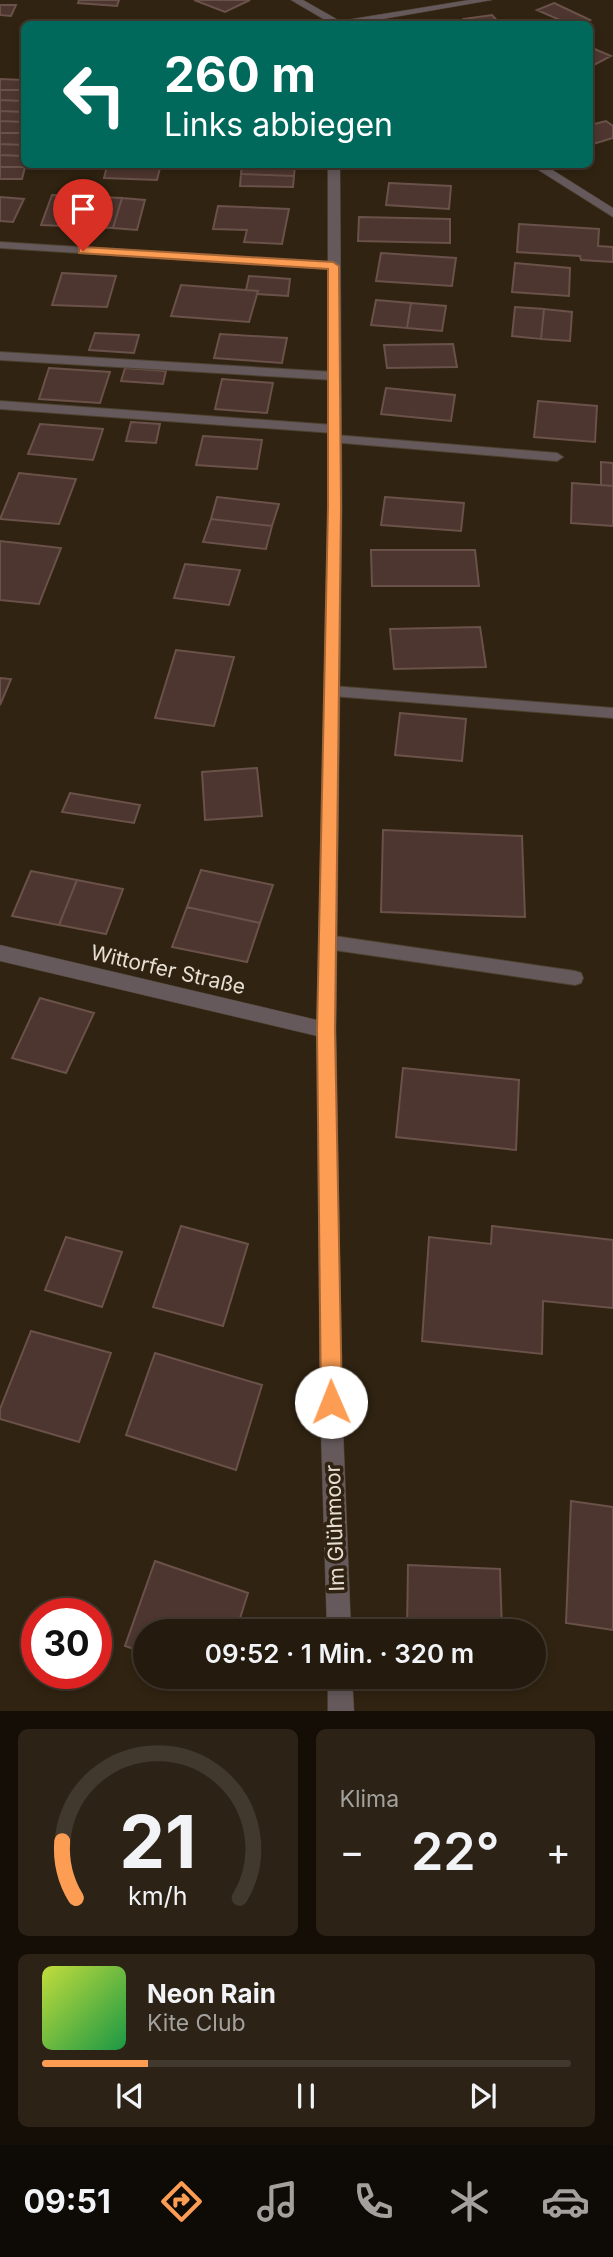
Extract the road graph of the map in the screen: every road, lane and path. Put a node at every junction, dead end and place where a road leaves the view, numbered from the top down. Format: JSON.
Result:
{"nodes":[{"id":1,"x":296,"y":0,"type":"edge"},
{"id":2,"x":487,"y":0,"type":"edge"},
{"id":3,"x":333,"y":21,"type":"edge"},
{"id":4,"x":357,"y":21,"type":"edge"},
{"id":5,"x":334,"y":168,"type":"edge"},
{"id":6,"x":540,"y":168,"type":"edge"},
{"id":7,"x":613,"y":213,"type":"edge"},
{"id":8,"x":0,"y":246,"type":"edge"},
{"id":9,"x":333,"y":266,"type":"junction"},
{"id":10,"x":0,"y":356,"type":"edge"},
{"id":11,"x":334,"y":376,"type":"junction"},
{"id":12,"x":0,"y":405,"type":"edge"},
{"id":13,"x":335,"y":434,"type":"junction"},
{"id":14,"x":557,"y":457,"type":"dead end"},
{"id":15,"x":332,"y":691,"type":"junction"},
{"id":16,"x":613,"y":713,"type":"edge"},
{"id":17,"x":327,"y":942,"type":"junction"},
{"id":18,"x":0,"y":953,"type":"edge"},
{"id":19,"x":575,"y":978,"type":"dead end"},
{"id":20,"x":326,"y":1030,"type":"junction"},
{"id":21,"x":339,"y":1619,"type":"edge"},
{"id":22,"x":340,"y":1689,"type":"edge"},
{"id":23,"x":341,"y":1711,"type":"edge"}],
"edges":[{"from":1,"to":3,"type":"street"},
{"from":2,"to":4,"type":"street"},
{"from":5,"to":9,"type":"street","name":"Im Glühmoor"},
{"from":6,"to":7,"type":"street"},
{"from":8,"to":9,"type":"lane"},
{"from":9,"to":11,"type":"street","name":"Im Glühmoor"},
{"from":10,"to":11,"type":"lane"},
{"from":11,"to":13,"type":"street","name":"Im Glühmoor"},
{"from":12,"to":13,"type":"lane"},
{"from":13,"to":14,"type":"lane"},
{"from":13,"to":15,"type":"street","name":"Im Glühmoor"},
{"from":15,"to":16,"type":"lane"},
{"from":15,"to":17,"type":"street","name":"Im Glühmoor"},
{"from":17,"to":19,"type":"lane"},
{"from":17,"to":20,"type":"street","name":"Im Glühmoor"},
{"from":18,"to":20,"type":"street","name":"Wittorfer Straße"},
{"from":20,"to":21,"type":"street","name":"Im Glühmoor"},
{"from":22,"to":23,"type":"street"}]}
